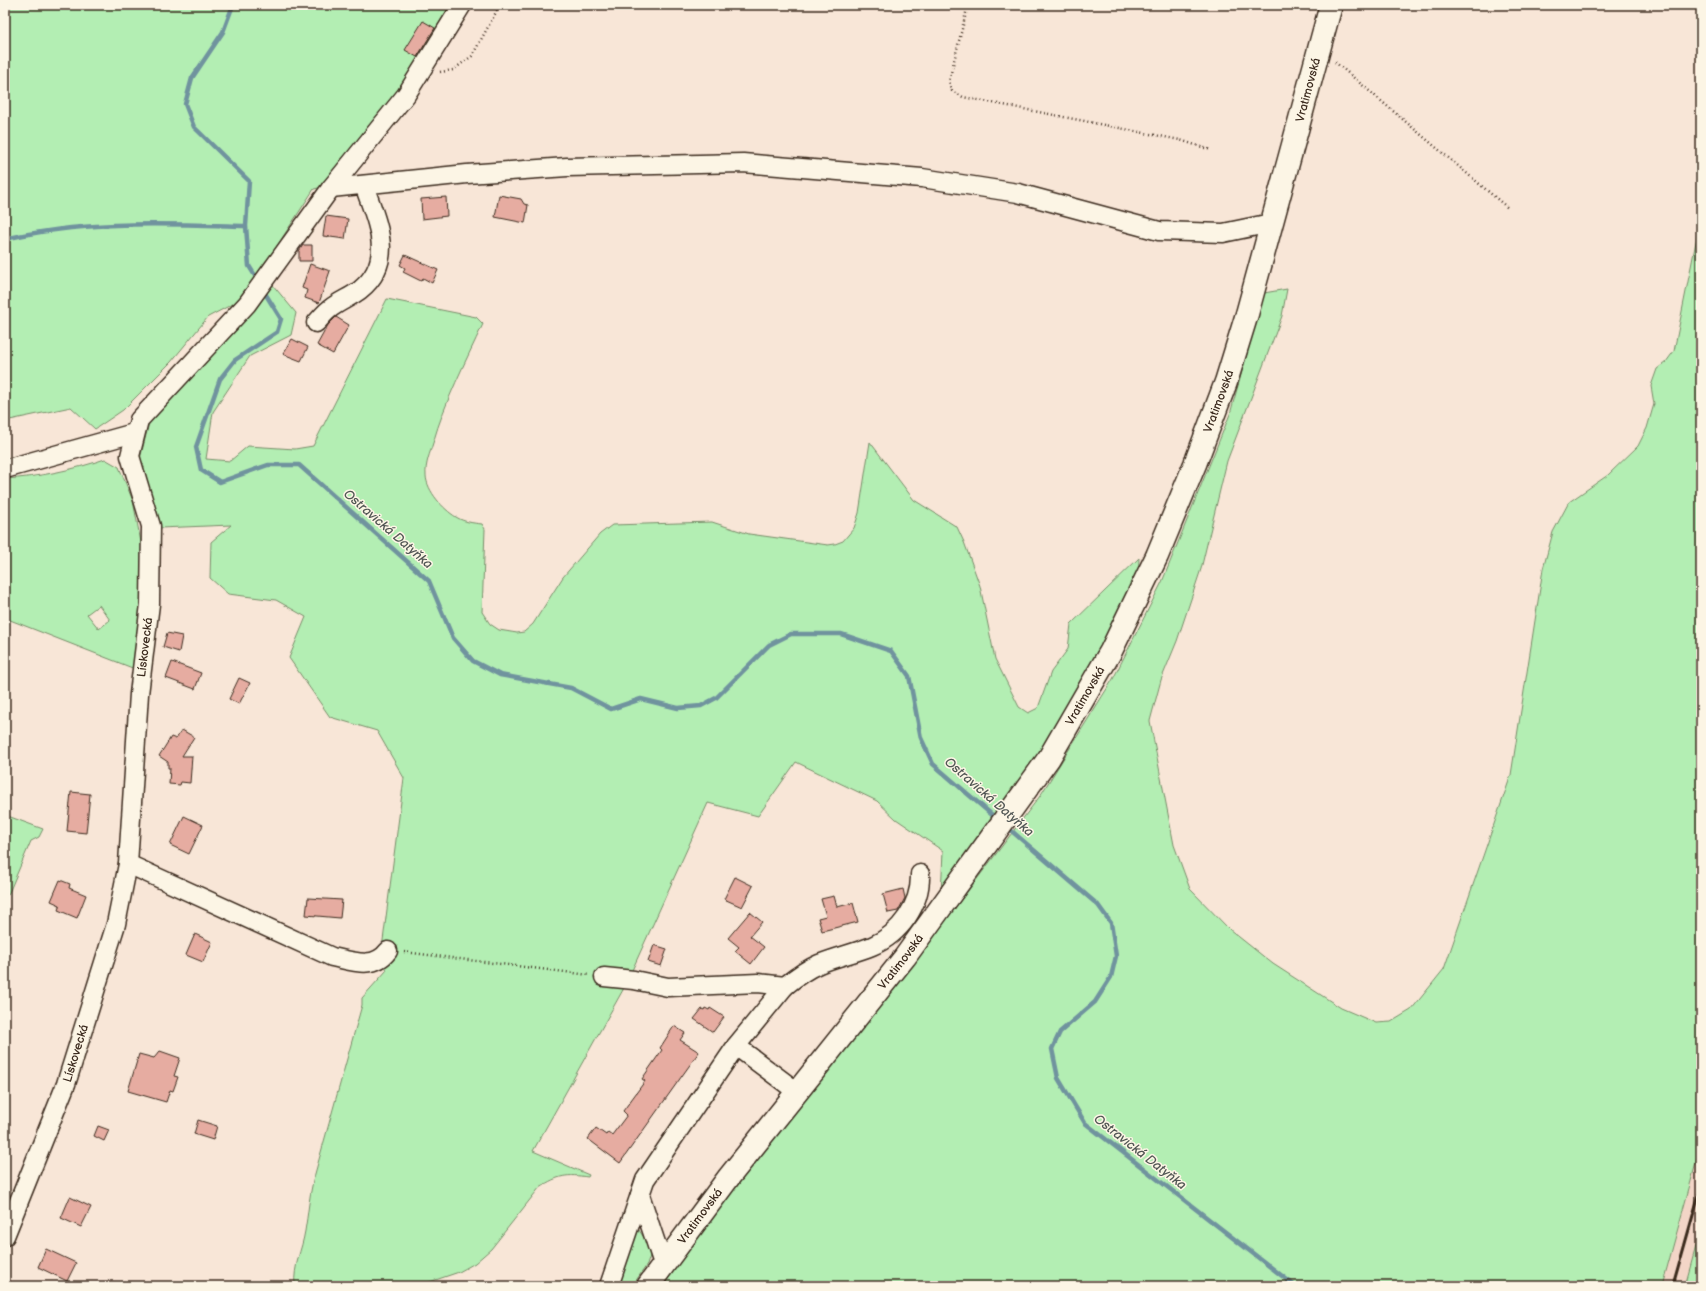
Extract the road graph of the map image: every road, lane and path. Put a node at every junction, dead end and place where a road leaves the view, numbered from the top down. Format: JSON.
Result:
{"nodes":[{"id":1,"x":462,"y":5,"type":"edge"},
{"id":2,"x":500,"y":5,"type":"edge"},
{"id":3,"x":968,"y":5,"type":"edge"},
{"id":4,"x":1331,"y":5,"type":"edge"},
{"id":5,"x":1319,"y":48,"type":"junction"},
{"id":6,"x":419,"y":74,"type":"junction"},
{"id":7,"x":1212,"y":150,"type":"dead end"},
{"id":8,"x":364,"y":185,"type":"junction"},
{"id":9,"x":331,"y":188,"type":"junction"},
{"id":10,"x":1509,"y":209,"type":"dead end"},
{"id":11,"x":1272,"y":224,"type":"junction"},
{"id":12,"x":316,"y":324,"type":"dead end"},
{"id":13,"x":134,"y":433,"type":"junction"},
{"id":14,"x":5,"y":469,"type":"edge"},
{"id":15,"x":128,"y":864,"type":"junction"},
{"id":16,"x":920,"y":874,"type":"dead end"},
{"id":17,"x":388,"y":951,"type":"joint"},
{"id":18,"x":604,"y":977,"type":"joint"},
{"id":19,"x":785,"y":986,"type":"junction"},
{"id":20,"x":736,"y":1046,"type":"junction"},
{"id":21,"x":796,"y":1091,"type":"junction"},
{"id":22,"x":640,"y":1195,"type":"junction"},
{"id":23,"x":6,"y":1232,"type":"edge"},
{"id":24,"x":663,"y":1264,"type":"junction"},
{"id":25,"x":609,"y":1286,"type":"edge"},
{"id":26,"x":648,"y":1286,"type":"edge"}],
"edges":[{"from":1,"to":6,"type":"street","name":"Lískovecká"},
{"from":2,"to":6,"type":"path"},
{"from":3,"to":7,"type":"path"},
{"from":4,"to":5,"type":"main road","name":"Vratimovská"},
{"from":5,"to":10,"type":"path"},
{"from":5,"to":11,"type":"main road","name":"Vratimovská"},
{"from":6,"to":9,"type":"street","name":"Lískovecká"},
{"from":8,"to":9,"type":"street"},
{"from":8,"to":11,"type":"street"},
{"from":8,"to":12,"type":"street"},
{"from":9,"to":13,"type":"street","name":"Lískovecká"},
{"from":11,"to":21,"type":"main road","name":"Vratimovská"},
{"from":13,"to":14,"type":"street"},
{"from":13,"to":15,"type":"street","name":"Lískovecká"},
{"from":15,"to":17,"type":"street"},
{"from":15,"to":23,"type":"street","name":"Lískovecká"},
{"from":16,"to":19,"type":"street"},
{"from":17,"to":18,"type":"path"},
{"from":18,"to":19,"type":"street"},
{"from":19,"to":20,"type":"street"},
{"from":20,"to":21,"type":"street"},
{"from":20,"to":22,"type":"street"},
{"from":21,"to":24,"type":"main road","name":"Vratimovská"},
{"from":22,"to":24,"type":"street"},
{"from":22,"to":25,"type":"street"},
{"from":24,"to":26,"type":"main road","name":"Vratimovská"}]}
